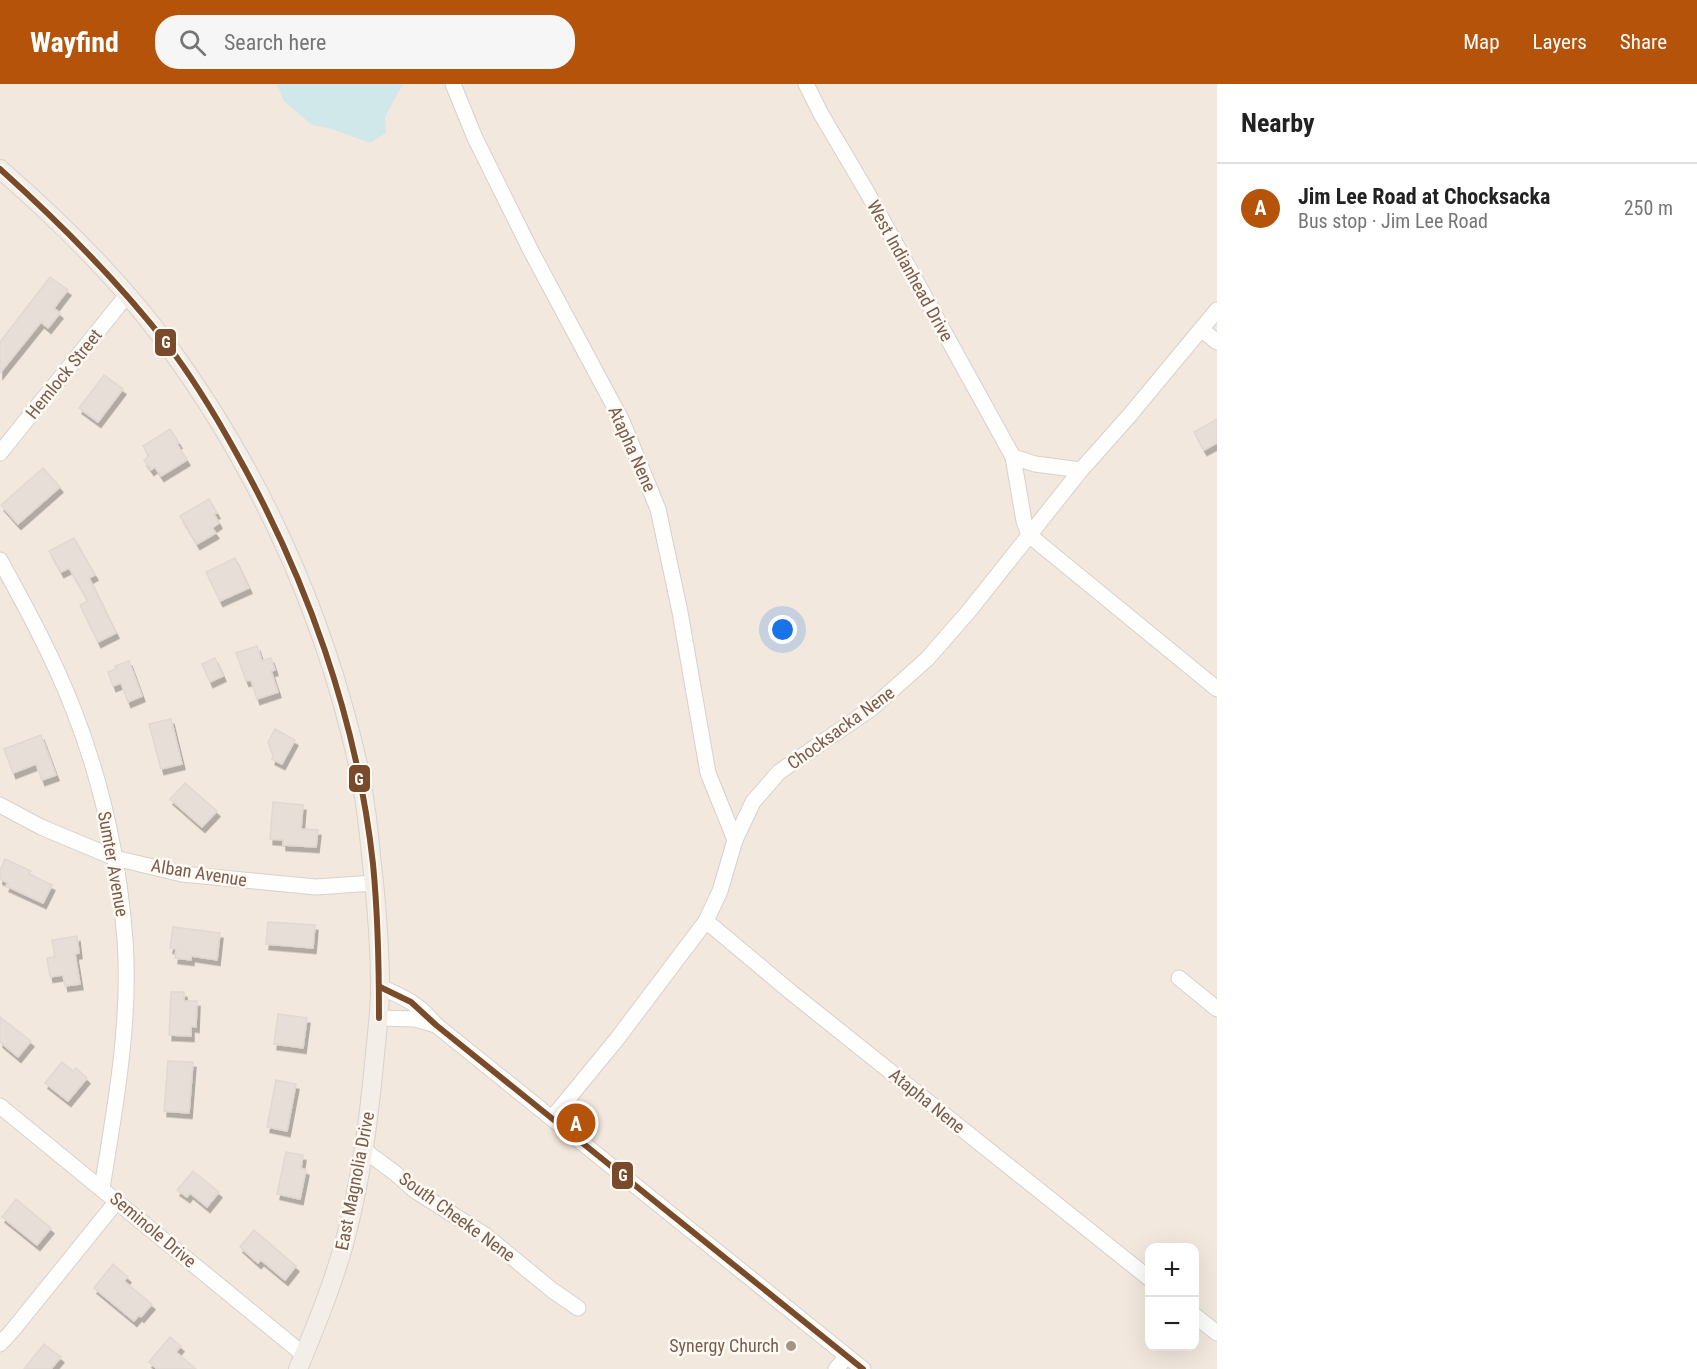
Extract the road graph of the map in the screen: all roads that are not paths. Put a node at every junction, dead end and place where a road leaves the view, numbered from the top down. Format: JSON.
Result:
{"nodes":[{"id":1,"x":453,"y":84,"type":"edge"},
{"id":2,"x":807,"y":84,"type":"edge"},
{"id":3,"x":0,"y":169,"type":"edge"},
{"id":4,"x":127,"y":295,"type":"junction"},
{"id":5,"x":1217,"y":310,"type":"edge"},
{"id":6,"x":1201,"y":329,"type":"junction"},
{"id":7,"x":1217,"y":342,"type":"edge"},
{"id":8,"x":0,"y":453,"type":"edge"},
{"id":9,"x":1013,"y":457,"type":"junction"},
{"id":10,"x":1081,"y":470,"type":"junction"},
{"id":11,"x":1029,"y":535,"type":"junction"},
{"id":12,"x":0,"y":560,"type":"edge"},
{"id":13,"x":1217,"y":689,"type":"edge"},
{"id":14,"x":0,"y":806,"type":"edge"},
{"id":15,"x":735,"y":840,"type":"junction"},
{"id":16,"x":115,"y":858,"type":"junction"},
{"id":17,"x":374,"y":883,"type":"junction"},
{"id":18,"x":706,"y":921,"type":"junction"},
{"id":19,"x":1179,"y":978,"type":"dead end"},
{"id":20,"x":380,"y":987,"type":"junction"},
{"id":21,"x":1217,"y":1009,"type":"edge"},
{"id":22,"x":379,"y":1018,"type":"junction"},
{"id":23,"x":436,"y":1024,"type":"junction"},
{"id":24,"x":0,"y":1106,"type":"edge"},
{"id":25,"x":553,"y":1118,"type":"junction"},
{"id":26,"x":363,"y":1150,"type":"junction"},
{"id":27,"x":102,"y":1188,"type":"junction"},
{"id":28,"x":117,"y":1201,"type":"junction"},
{"id":29,"x":1145,"y":1276,"type":"edge"},
{"id":30,"x":578,"y":1308,"type":"dead end"},
{"id":31,"x":1199,"y":1319,"type":"edge"},
{"id":32,"x":1217,"y":1333,"type":"edge"},
{"id":33,"x":0,"y":1344,"type":"edge"},
{"id":34,"x":847,"y":1356,"type":"junction"},
{"id":35,"x":301,"y":1362,"type":"edge"},
{"id":36,"x":836,"y":1369,"type":"edge"},
{"id":37,"x":863,"y":1369,"type":"edge"}],
"edges":[{"from":1,"to":15,"type":"street","name":"Atapha Nene"},
{"from":2,"to":9,"type":"street","name":"West Indianhead Drive"},
{"from":3,"to":4,"type":"main road","name":"East Magnolia Drive"},
{"from":4,"to":8,"type":"street","name":"Hemlock Street"},
{"from":4,"to":17,"type":"main road","name":"East Magnolia Drive"},
{"from":5,"to":6,"type":"street","name":"Chocksacka Nene"},
{"from":6,"to":7,"type":"street"},
{"from":6,"to":10,"type":"street","name":"Chocksacka Nene"},
{"from":9,"to":10,"type":"street"},
{"from":9,"to":11,"type":"street","name":"West Indianhead Drive"},
{"from":10,"to":11,"type":"street","name":"Chocksacka Nene"},
{"from":11,"to":13,"type":"street"},
{"from":11,"to":15,"type":"street","name":"Chocksacka Nene"},
{"from":12,"to":16,"type":"street","name":"Sumter Avenue"},
{"from":14,"to":16,"type":"street","name":"Alban Avenue"},
{"from":15,"to":18,"type":"street","name":"Chocksacka Nene"},
{"from":16,"to":17,"type":"street","name":"Alban Avenue"},
{"from":16,"to":27,"type":"street","name":"Sumter Avenue"},
{"from":17,"to":20,"type":"main road","name":"East Magnolia Drive"},
{"from":18,"to":25,"type":"street","name":"Chocksacka Nene"},
{"from":18,"to":29,"type":"street","name":"Atapha Nene"},
{"from":19,"to":21,"type":"street"},
{"from":20,"to":22,"type":"main road","name":"East Magnolia Drive"},
{"from":20,"to":23,"type":"street"},
{"from":22,"to":23,"type":"street"},
{"from":22,"to":26,"type":"main road","name":"East Magnolia Drive"},
{"from":23,"to":25,"type":"street"},
{"from":24,"to":27,"type":"street","name":"Seminole Drive"},
{"from":25,"to":34,"type":"street"},
{"from":26,"to":30,"type":"street","name":"South Cheeke Nene"},
{"from":26,"to":35,"type":"main road","name":"East Magnolia Drive"},
{"from":27,"to":28,"type":"street","name":"Seminole Drive"},
{"from":28,"to":33,"type":"street"},
{"from":28,"to":35,"type":"street","name":"Seminole Drive"},
{"from":31,"to":32,"type":"street"},
{"from":34,"to":36,"type":"street"},
{"from":34,"to":37,"type":"street"}]}
